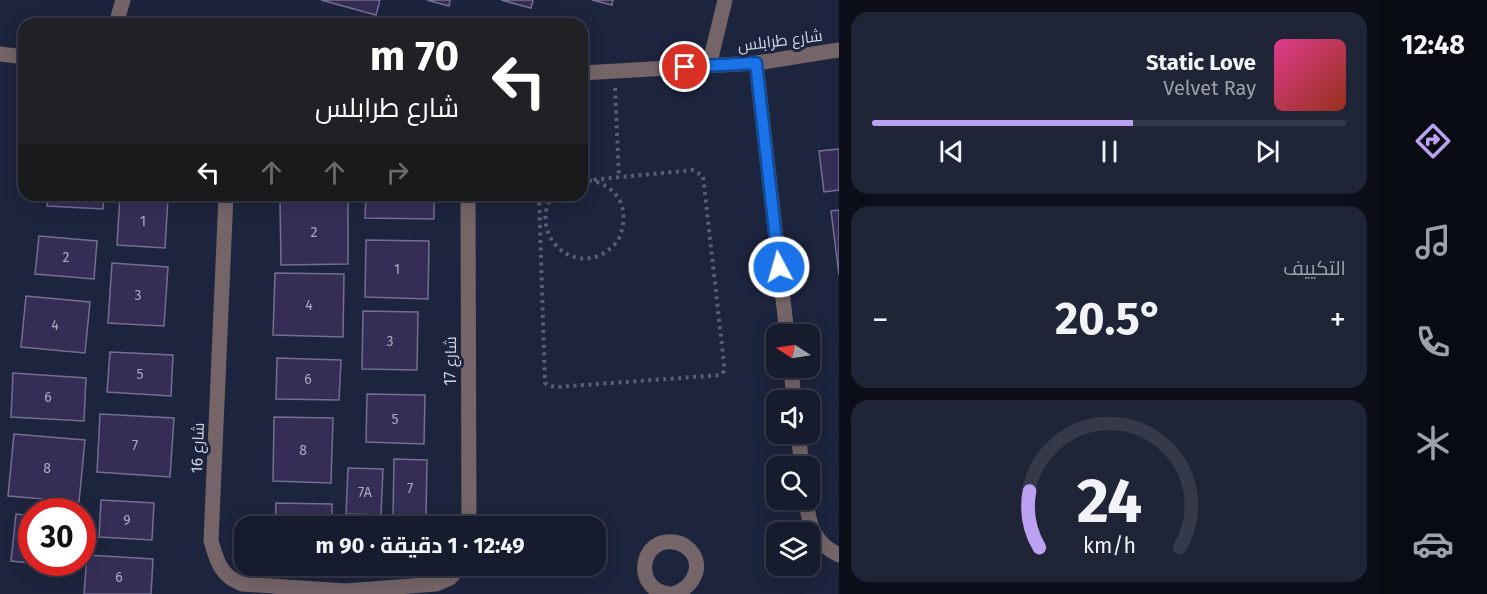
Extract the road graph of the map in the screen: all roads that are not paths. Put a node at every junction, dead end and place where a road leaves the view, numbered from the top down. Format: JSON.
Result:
{"nodes":[{"id":1,"x":123,"y":0,"type":"edge"},
{"id":2,"x":724,"y":0,"type":"edge"},
{"id":3,"x":118,"y":18,"type":"edge"},
{"id":4,"x":839,"y":51,"type":"edge"},
{"id":5,"x":18,"y":57,"type":"edge"},
{"id":6,"x":0,"y":58,"type":"edge"},
{"id":7,"x":756,"y":63,"type":"junction"},
{"id":8,"x":709,"y":66,"type":"junction"},
{"id":9,"x":588,"y":73,"type":"edge"},
{"id":10,"x":226,"y":201,"type":"edge"},
{"id":11,"x":468,"y":201,"type":"edge"},
{"id":12,"x":786,"y":324,"type":"edge"},
{"id":13,"x":807,"y":510,"type":"edge"},
{"id":14,"x":469,"y":516,"type":"edge"},
{"id":15,"x":839,"y":555,"type":"edge"},
{"id":16,"x":452,"y":576,"type":"edge"},
{"id":17,"x":346,"y":593,"type":"edge"}],
"edges":[{"from":1,"to":3,"type":"street"},
{"from":2,"to":8,"type":"street"},
{"from":4,"to":7,"type":"street","name":"شارع طرابلس"},
{"from":5,"to":6,"type":"street"},
{"from":7,"to":8,"type":"street","name":"شارع طرابلس"},
{"from":7,"to":12,"type":"street"},
{"from":8,"to":9,"type":"street","name":"شارع طرابلس"},
{"from":10,"to":17,"type":"street","name":"شارع 16"},
{"from":11,"to":14,"type":"street","name":"شارع 17"},
{"from":13,"to":15,"type":"street"},
{"from":16,"to":17,"type":"street"}]}
